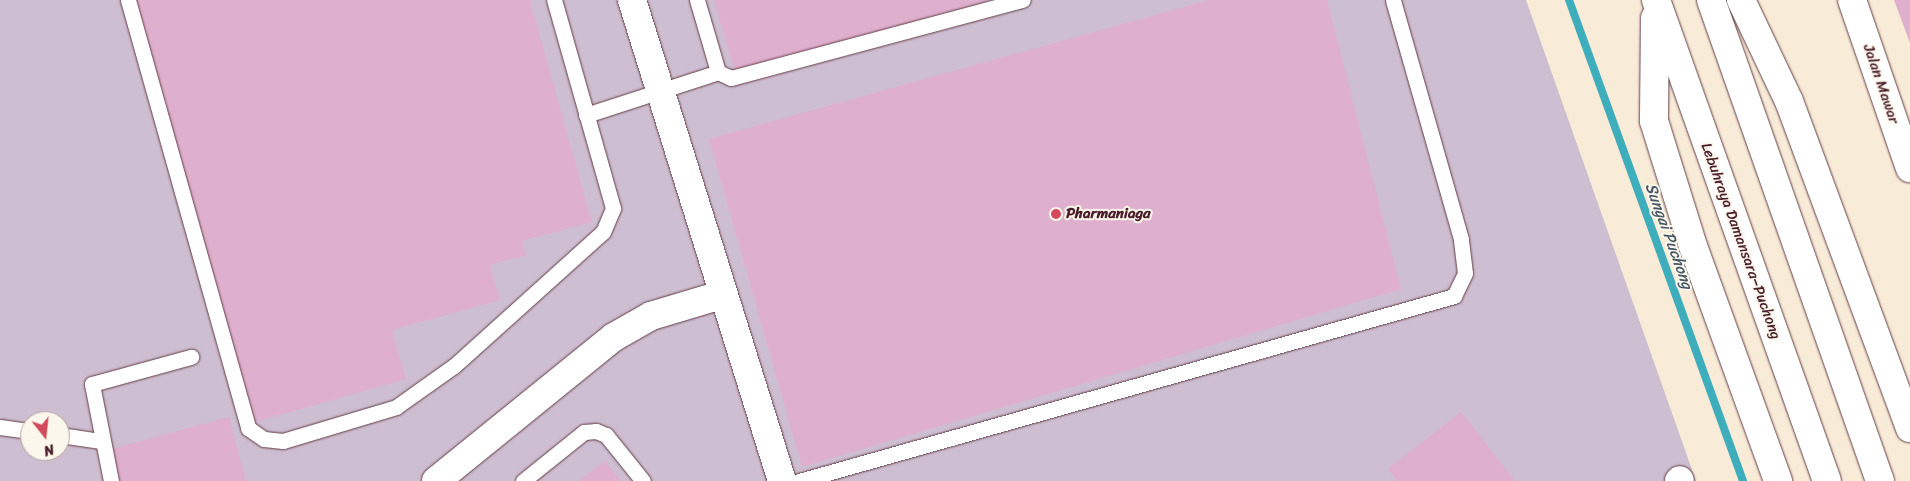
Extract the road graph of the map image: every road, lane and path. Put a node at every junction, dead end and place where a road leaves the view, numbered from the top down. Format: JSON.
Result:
{"nodes":[{"id":1,"x":128,"y":0,"type":"edge"},
{"id":2,"x":554,"y":0,"type":"edge"},
{"id":3,"x":632,"y":0,"type":"edge"},
{"id":4,"x":697,"y":0,"type":"edge"},
{"id":5,"x":1023,"y":0,"type":"edge"},
{"id":6,"x":1393,"y":0,"type":"edge"},
{"id":7,"x":1656,"y":0,"type":"edge"},
{"id":8,"x":1711,"y":0,"type":"edge"},
{"id":9,"x":1741,"y":0,"type":"edge"},
{"id":10,"x":1852,"y":0,"type":"edge"},
{"id":11,"x":718,"y":72,"type":"junction"},
{"id":12,"x":658,"y":90,"type":"junction"},
{"id":13,"x":586,"y":115,"type":"junction"},
{"id":14,"x":1910,"y":168,"type":"edge"},
{"id":15,"x":721,"y":295,"type":"junction"},
{"id":16,"x":191,"y":357,"type":"dead end"},
{"id":17,"x":0,"y":427,"type":"edge"},
{"id":18,"x":1910,"y":428,"type":"edge"},
{"id":19,"x":20,"y":430,"type":"edge"},
{"id":20,"x":70,"y":436,"type":"edge"},
{"id":21,"x":100,"y":441,"type":"junction"},
{"id":22,"x":111,"y":481,"type":"edge"},
{"id":23,"x":436,"y":481,"type":"edge"},
{"id":24,"x":523,"y":481,"type":"edge"},
{"id":25,"x":643,"y":481,"type":"edge"},
{"id":26,"x":782,"y":481,"type":"edge"},
{"id":27,"x":799,"y":481,"type":"edge"},
{"id":28,"x":1778,"y":481,"type":"edge"},
{"id":29,"x":1827,"y":481,"type":"edge"},
{"id":30,"x":1880,"y":481,"type":"edge"}],
"edges":[{"from":1,"to":13,"type":"lane"},
{"from":2,"to":13,"type":"lane"},
{"from":3,"to":12,"type":"main road"},
{"from":4,"to":11,"type":"lane"},
{"from":5,"to":11,"type":"lane"},
{"from":6,"to":27,"type":"lane"},
{"from":7,"to":28,"type":"main road"},
{"from":7,"to":29,"type":"main road","name":"Lebuhraya Damansara–Puchong"},
{"from":8,"to":30,"type":"main road"},
{"from":9,"to":18,"type":"main road"},
{"from":10,"to":14,"type":"main road","name":"Jalan Mawar"},
{"from":11,"to":12,"type":"lane"},
{"from":12,"to":13,"type":"lane"},
{"from":12,"to":15,"type":"main road"},
{"from":15,"to":23,"type":"main road"},
{"from":15,"to":26,"type":"main road"},
{"from":16,"to":21,"type":"lane"},
{"from":17,"to":19,"type":"lane"},
{"from":20,"to":21,"type":"lane"},
{"from":21,"to":22,"type":"lane"},
{"from":24,"to":25,"type":"lane"}]}
